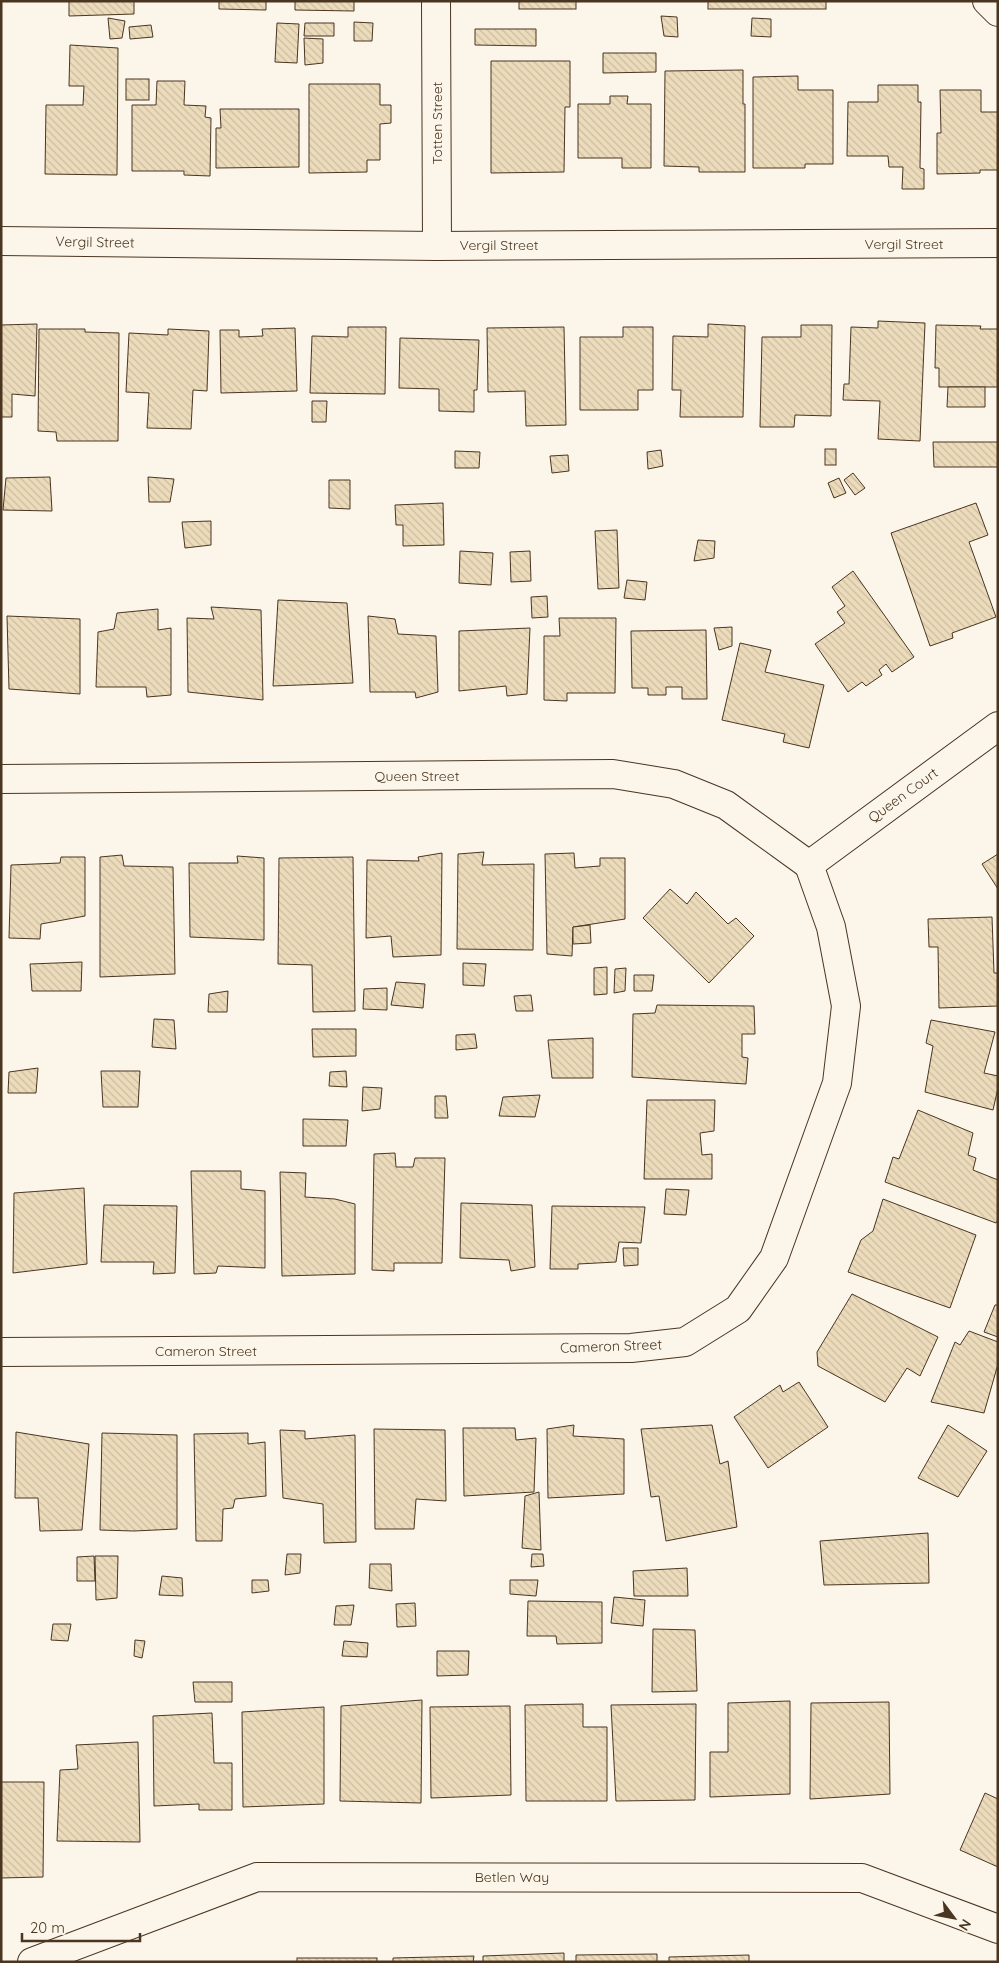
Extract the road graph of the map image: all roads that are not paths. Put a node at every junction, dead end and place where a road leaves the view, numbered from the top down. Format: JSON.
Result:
{"nodes":[{"id":1,"x":436,"y":1,"type":"edge"},
{"id":2,"x":987,"y":1,"type":"edge"},
{"id":3,"x":998,"y":12,"type":"edge"},
{"id":4,"x":1,"y":241,"type":"edge"},
{"id":5,"x":998,"y":243,"type":"edge"},
{"id":6,"x":438,"y":246,"type":"junction"},
{"id":7,"x":998,"y":726,"type":"edge"},
{"id":8,"x":1,"y":778,"type":"edge"},
{"id":9,"x":809,"y":865,"type":"junction"},
{"id":10,"x":1,"y":1352,"type":"edge"},
{"id":11,"x":998,"y":1929,"type":"edge"},
{"id":12,"x":32,"y":1962,"type":"edge"}],
"edges":[{"from":1,"to":6,"type":"street","name":"Totten Street"},
{"from":2,"to":3,"type":"street"},
{"from":4,"to":6,"type":"street","name":"Vergil Street"},
{"from":5,"to":6,"type":"street","name":"Vergil Street"},
{"from":7,"to":9,"type":"street","name":"Queen Court"},
{"from":8,"to":9,"type":"street","name":"Queen Street"},
{"from":9,"to":10,"type":"street","name":"Cameron Street"},
{"from":11,"to":12,"type":"street","name":"Betlen Way"}]}
